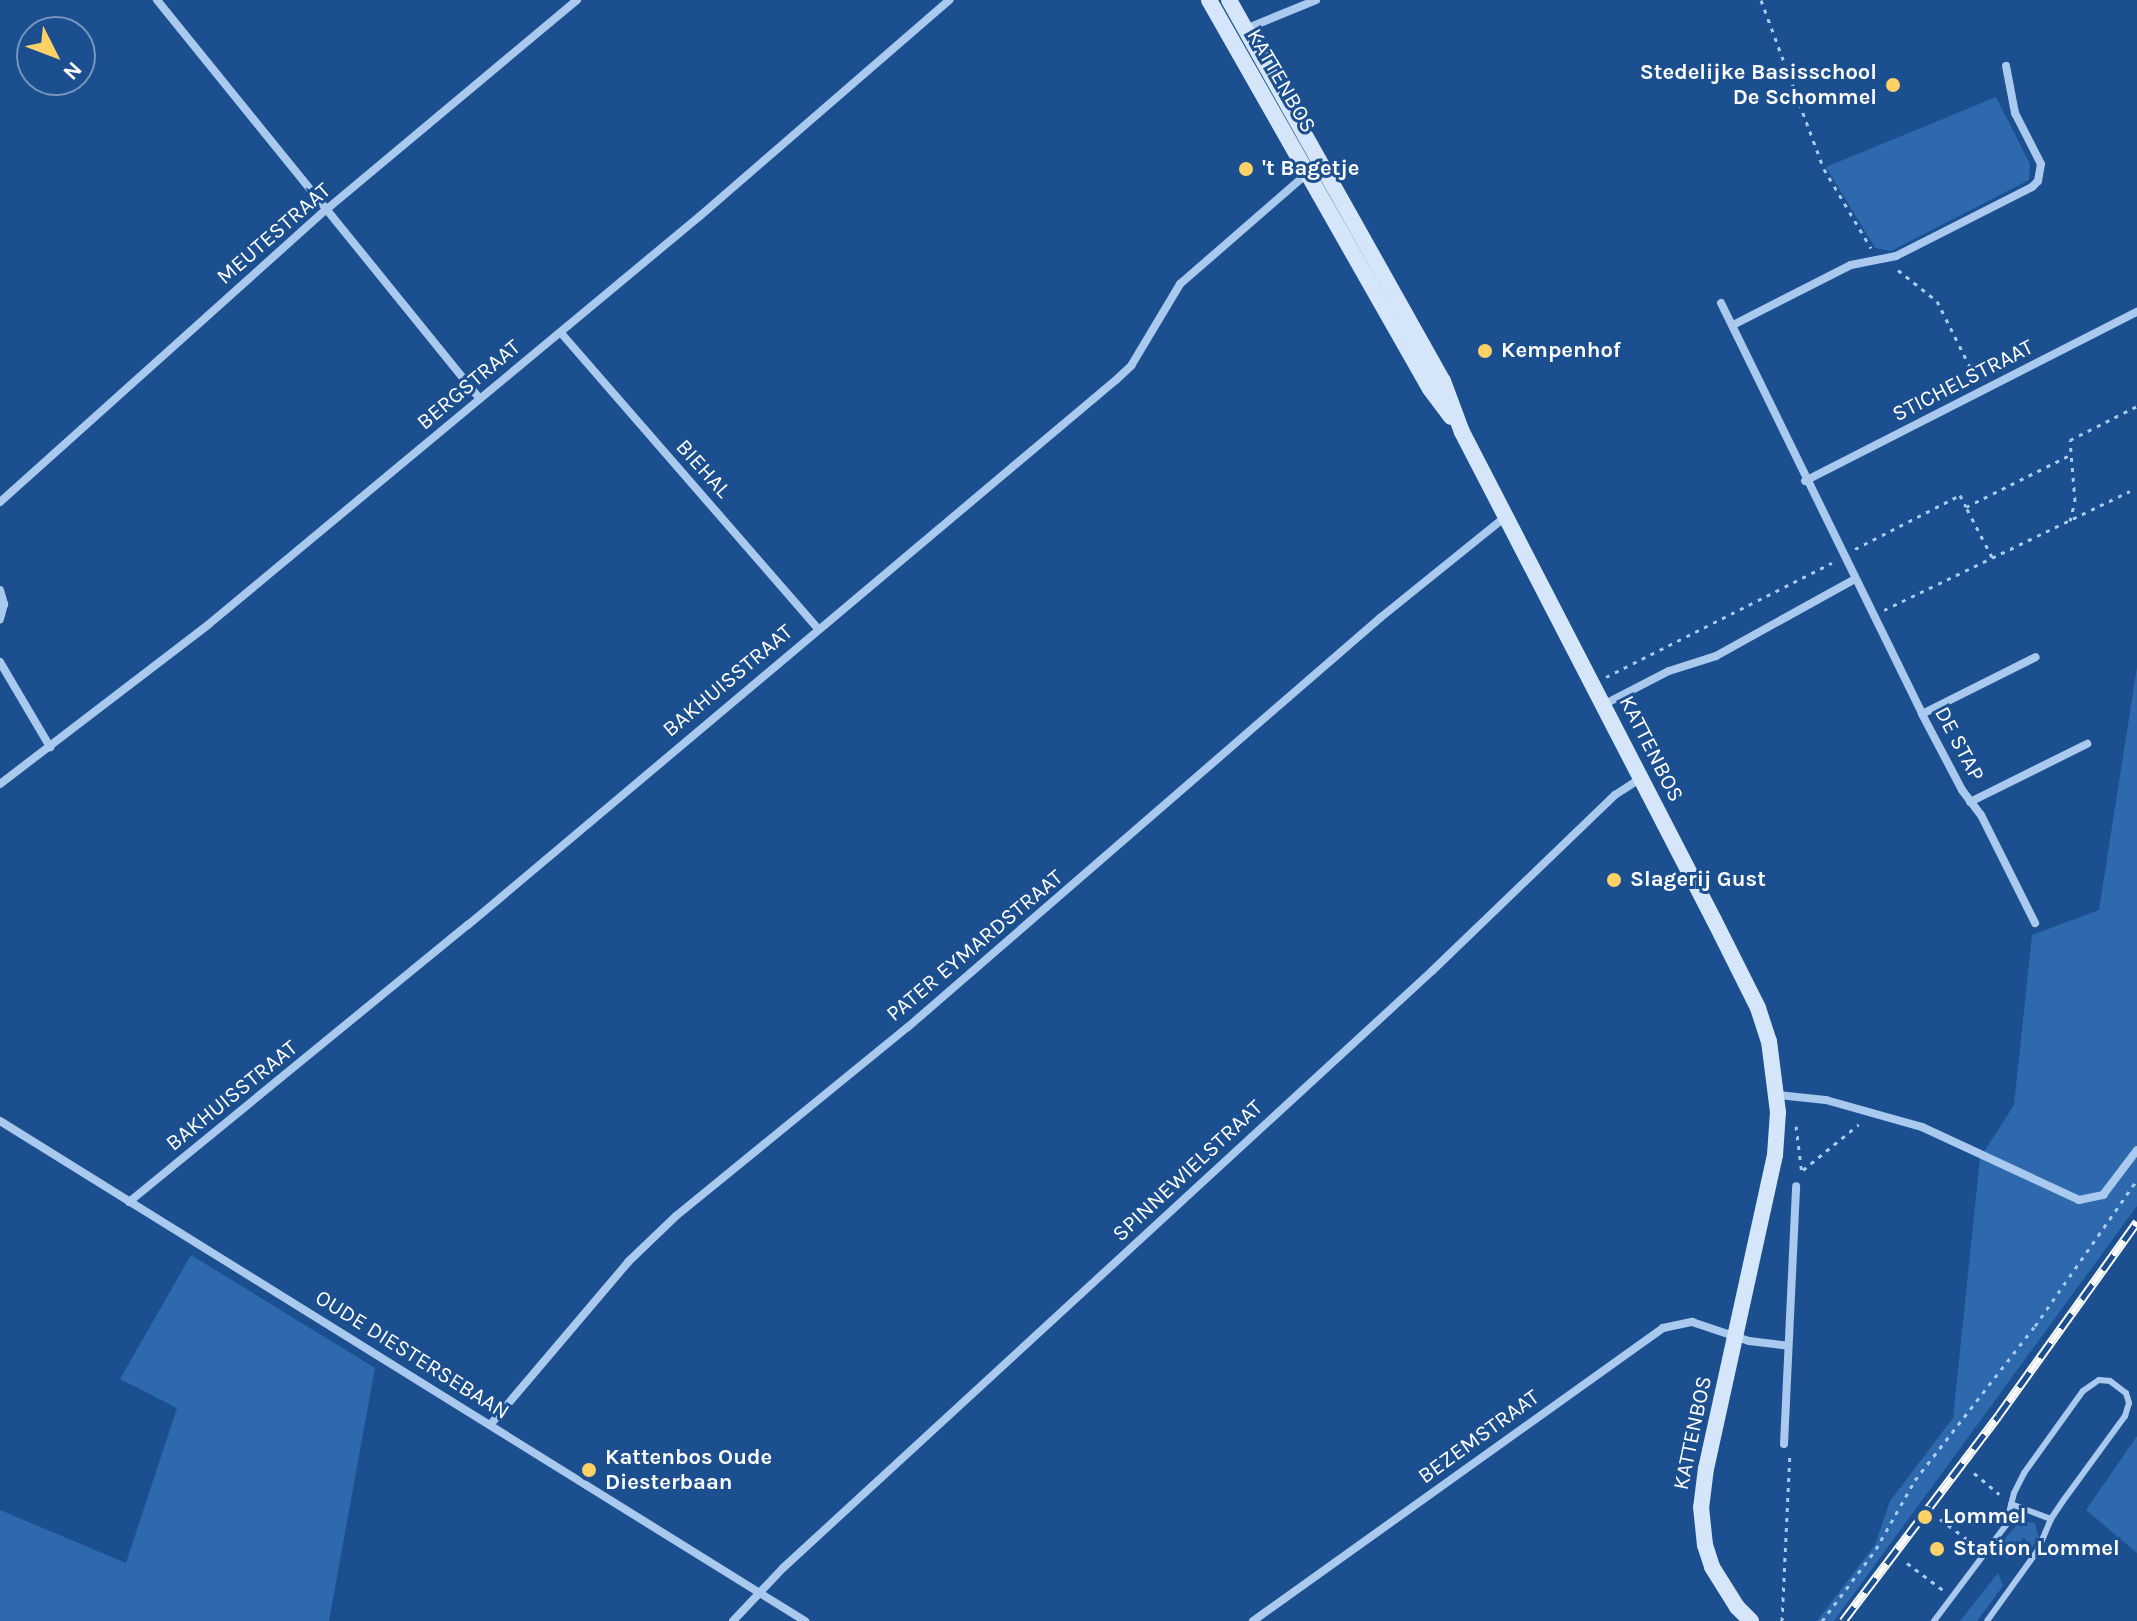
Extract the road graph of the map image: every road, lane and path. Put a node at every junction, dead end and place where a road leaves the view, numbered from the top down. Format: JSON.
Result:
{"nodes":[{"id":1,"x":157,"y":0,"type":"edge"},
{"id":2,"x":577,"y":0,"type":"edge"},
{"id":3,"x":949,"y":0,"type":"edge"},
{"id":4,"x":1209,"y":0,"type":"edge"},
{"id":5,"x":1229,"y":0,"type":"edge"},
{"id":6,"x":1316,"y":0,"type":"edge"},
{"id":7,"x":1761,"y":0,"type":"edge"},
{"id":8,"x":1246,"y":28,"type":"junction"},
{"id":9,"x":1230,"y":37,"type":"junction"},
{"id":10,"x":2006,"y":66,"type":"dead end"},
{"id":11,"x":1323,"y":163,"type":"junction"},
{"id":12,"x":1308,"y":173,"type":"junction"},
{"id":13,"x":327,"y":209,"type":"junction"},
{"id":14,"x":1882,"y":259,"type":"junction"},
{"id":15,"x":1721,"y":303,"type":"dead end"},
{"id":16,"x":2137,"y":312,"type":"edge"},
{"id":17,"x":1733,"y":325,"type":"junction"},
{"id":18,"x":561,"y":333,"type":"junction"},
{"id":19,"x":1983,"y":391,"type":"junction"},
{"id":20,"x":480,"y":399,"type":"junction"},
{"id":21,"x":2137,"y":406,"type":"edge"},
{"id":22,"x":1462,"y":432,"type":"junction"},
{"id":23,"x":2070,"y":455,"type":"junction"},
{"id":24,"x":1805,"y":481,"type":"junction"},
{"id":25,"x":2130,"y":491,"type":"dead end"},
{"id":26,"x":0,"y":502,"type":"edge"},
{"id":27,"x":1966,"y":507,"type":"junction"},
{"id":28,"x":1506,"y":516,"type":"junction"},
{"id":29,"x":2070,"y":521,"type":"junction"},
{"id":30,"x":1843,"y":555,"type":"junction"},
{"id":31,"x":1992,"y":558,"type":"junction"},
{"id":32,"x":1855,"y":579,"type":"junction"},
{"id":33,"x":0,"y":590,"type":"edge"},
{"id":34,"x":1873,"y":616,"type":"junction"},
{"id":35,"x":0,"y":619,"type":"edge"},
{"id":36,"x":818,"y":629,"type":"junction"},
{"id":37,"x":2036,"y":657,"type":"dead end"},
{"id":38,"x":0,"y":662,"type":"edge"},
{"id":39,"x":1592,"y":684,"type":"junction"},
{"id":40,"x":1603,"y":705,"type":"junction"},
{"id":41,"x":1922,"y":714,"type":"junction"},
{"id":42,"x":2087,"y":744,"type":"dead end"},
{"id":43,"x":50,"y":747,"type":"junction"},
{"id":44,"x":1641,"y":779,"type":"junction"},
{"id":45,"x":0,"y":784,"type":"edge"},
{"id":46,"x":1970,"y":802,"type":"junction"},
{"id":47,"x":2035,"y":923,"type":"dead end"},
{"id":48,"x":1777,"y":1095,"type":"junction"},
{"id":49,"x":1875,"y":1112,"type":"junction"},
{"id":50,"x":0,"y":1121,"type":"edge"},
{"id":51,"x":2137,"y":1150,"type":"edge"},
{"id":52,"x":1802,"y":1171,"type":"dead end"},
{"id":53,"x":2137,"y":1180,"type":"edge"},
{"id":54,"x":1796,"y":1186,"type":"dead end"},
{"id":55,"x":129,"y":1202,"type":"junction"},
{"id":56,"x":1736,"y":1336,"type":"junction"},
{"id":57,"x":1788,"y":1346,"type":"junction"},
{"id":58,"x":490,"y":1425,"type":"junction"},
{"id":59,"x":1784,"y":1444,"type":"dead end"},
{"id":60,"x":1790,"y":1453,"type":"dead end"},
{"id":61,"x":1974,"y":1473,"type":"dead end"},
{"id":62,"x":2011,"y":1504,"type":"junction"},
{"id":63,"x":1940,"y":1519,"type":"dead end"},
{"id":64,"x":2051,"y":1519,"type":"junction"},
{"id":65,"x":1985,"y":1553,"type":"junction"},
{"id":66,"x":1907,"y":1563,"type":"dead end"},
{"id":67,"x":759,"y":1593,"type":"junction"},
{"id":68,"x":1952,"y":1597,"type":"junction"},
{"id":69,"x":733,"y":1621,"type":"edge"},
{"id":70,"x":805,"y":1621,"type":"edge"},
{"id":71,"x":1253,"y":1621,"type":"edge"},
{"id":72,"x":1751,"y":1621,"type":"edge"},
{"id":73,"x":1782,"y":1621,"type":"edge"},
{"id":74,"x":1822,"y":1621,"type":"edge"},
{"id":75,"x":1934,"y":1621,"type":"edge"},
{"id":76,"x":1987,"y":1621,"type":"edge"}],
"edges":[{"from":1,"to":13,"type":"street"},
{"from":2,"to":13,"type":"street","name":"MEUTESTRAAT"},
{"from":3,"to":18,"type":"street","name":"BERGSTRAAT"},
{"from":4,"to":9,"type":"main road","name":"KATTENBOS"},
{"from":5,"to":8,"type":"main road","name":"KATTENBOS"},
{"from":6,"to":8,"type":"street"},
{"from":7,"to":14,"type":"path"},
{"from":8,"to":9,"type":"street"},
{"from":8,"to":11,"type":"main road","name":"KATTENBOS"},
{"from":9,"to":12,"type":"main road","name":"KATTENBOS"},
{"from":10,"to":14,"type":"street"},
{"from":11,"to":12,"type":"street","name":"BAKHUISSTRAAT"},
{"from":11,"to":22,"type":"main road","name":"KATTENBOS"},
{"from":12,"to":22,"type":"main road","name":"KATTENBOS"},
{"from":12,"to":36,"type":"street","name":"BAKHUISSTRAAT"},
{"from":13,"to":20,"type":"street"},
{"from":13,"to":26,"type":"street","name":"MEUTESTRAAT"},
{"from":14,"to":17,"type":"street"},
{"from":14,"to":19,"type":"path"},
{"from":15,"to":17,"type":"street","name":"DE STAP"},
{"from":16,"to":19,"type":"street","name":"STICHELSTRAAT"},
{"from":17,"to":24,"type":"street","name":"DE STAP"},
{"from":18,"to":20,"type":"street","name":"BERGSTRAAT"},
{"from":18,"to":36,"type":"street","name":"BIEHAL"},
{"from":19,"to":24,"type":"street","name":"STICHELSTRAAT"},
{"from":20,"to":43,"type":"street","name":"BERGSTRAAT"},
{"from":21,"to":23,"type":"path"},
{"from":22,"to":28,"type":"main road","name":"KATTENBOS"},
{"from":23,"to":27,"type":"path"},
{"from":23,"to":29,"type":"path"},
{"from":24,"to":30,"type":"street","name":"DE STAP"},
{"from":25,"to":29,"type":"path"},
{"from":27,"to":30,"type":"path"},
{"from":27,"to":31,"type":"path"},
{"from":28,"to":39,"type":"main road","name":"KATTENBOS"},
{"from":28,"to":58,"type":"street","name":"PATER EYMARDSTRAAT"},
{"from":29,"to":31,"type":"path"},
{"from":30,"to":32,"type":"street","name":"DE STAP"},
{"from":30,"to":39,"type":"path"},
{"from":31,"to":34,"type":"path"},
{"from":32,"to":34,"type":"street","name":"DE STAP"},
{"from":32,"to":40,"type":"street"},
{"from":33,"to":35,"type":"street"},
{"from":34,"to":41,"type":"street","name":"DE STAP"},
{"from":36,"to":55,"type":"street","name":"BAKHUISSTRAAT"},
{"from":37,"to":41,"type":"street"},
{"from":38,"to":43,"type":"street"},
{"from":39,"to":40,"type":"main road","name":"KATTENBOS"},
{"from":40,"to":44,"type":"main road","name":"KATTENBOS"},
{"from":41,"to":46,"type":"street","name":"DE STAP"},
{"from":42,"to":46,"type":"street"},
{"from":43,"to":45,"type":"street","name":"BERGSTRAAT"},
{"from":44,"to":48,"type":"main road","name":"KATTENBOS"},
{"from":44,"to":67,"type":"street","name":"SPINNEWIELSTRAAT"},
{"from":46,"to":47,"type":"street","name":"DE STAP"},
{"from":48,"to":49,"type":"street"},
{"from":48,"to":56,"type":"main road","name":"KATTENBOS"},
{"from":49,"to":51,"type":"street"},
{"from":49,"to":52,"type":"path"},
{"from":50,"to":55,"type":"street","name":"OUDE DIESTERSEBAAN"},
{"from":53,"to":74,"type":"path"},
{"from":54,"to":57,"type":"street"},
{"from":55,"to":58,"type":"street","name":"OUDE DIESTERSEBAAN"},
{"from":56,"to":57,"type":"street"},
{"from":56,"to":71,"type":"street","name":"BEZEMSTRAAT"},
{"from":56,"to":72,"type":"main road","name":"KATTENBOS"},
{"from":57,"to":59,"type":"street"},
{"from":58,"to":67,"type":"street","name":"OUDE DIESTERSEBAAN"},
{"from":60,"to":73,"type":"path"},
{"from":61,"to":62,"type":"path"},
{"from":62,"to":64,"type":"lane"},
{"from":62,"to":64,"type":"lane"},
{"from":62,"to":65,"type":"lane"},
{"from":63,"to":65,"type":"path"},
{"from":64,"to":76,"type":"lane"},
{"from":65,"to":68,"type":"lane"},
{"from":66,"to":68,"type":"path"},
{"from":67,"to":69,"type":"street","name":"SPINNEWIELSTRAAT"},
{"from":67,"to":70,"type":"street","name":"OUDE DIESTERSEBAAN"},
{"from":68,"to":75,"type":"lane"}]}
